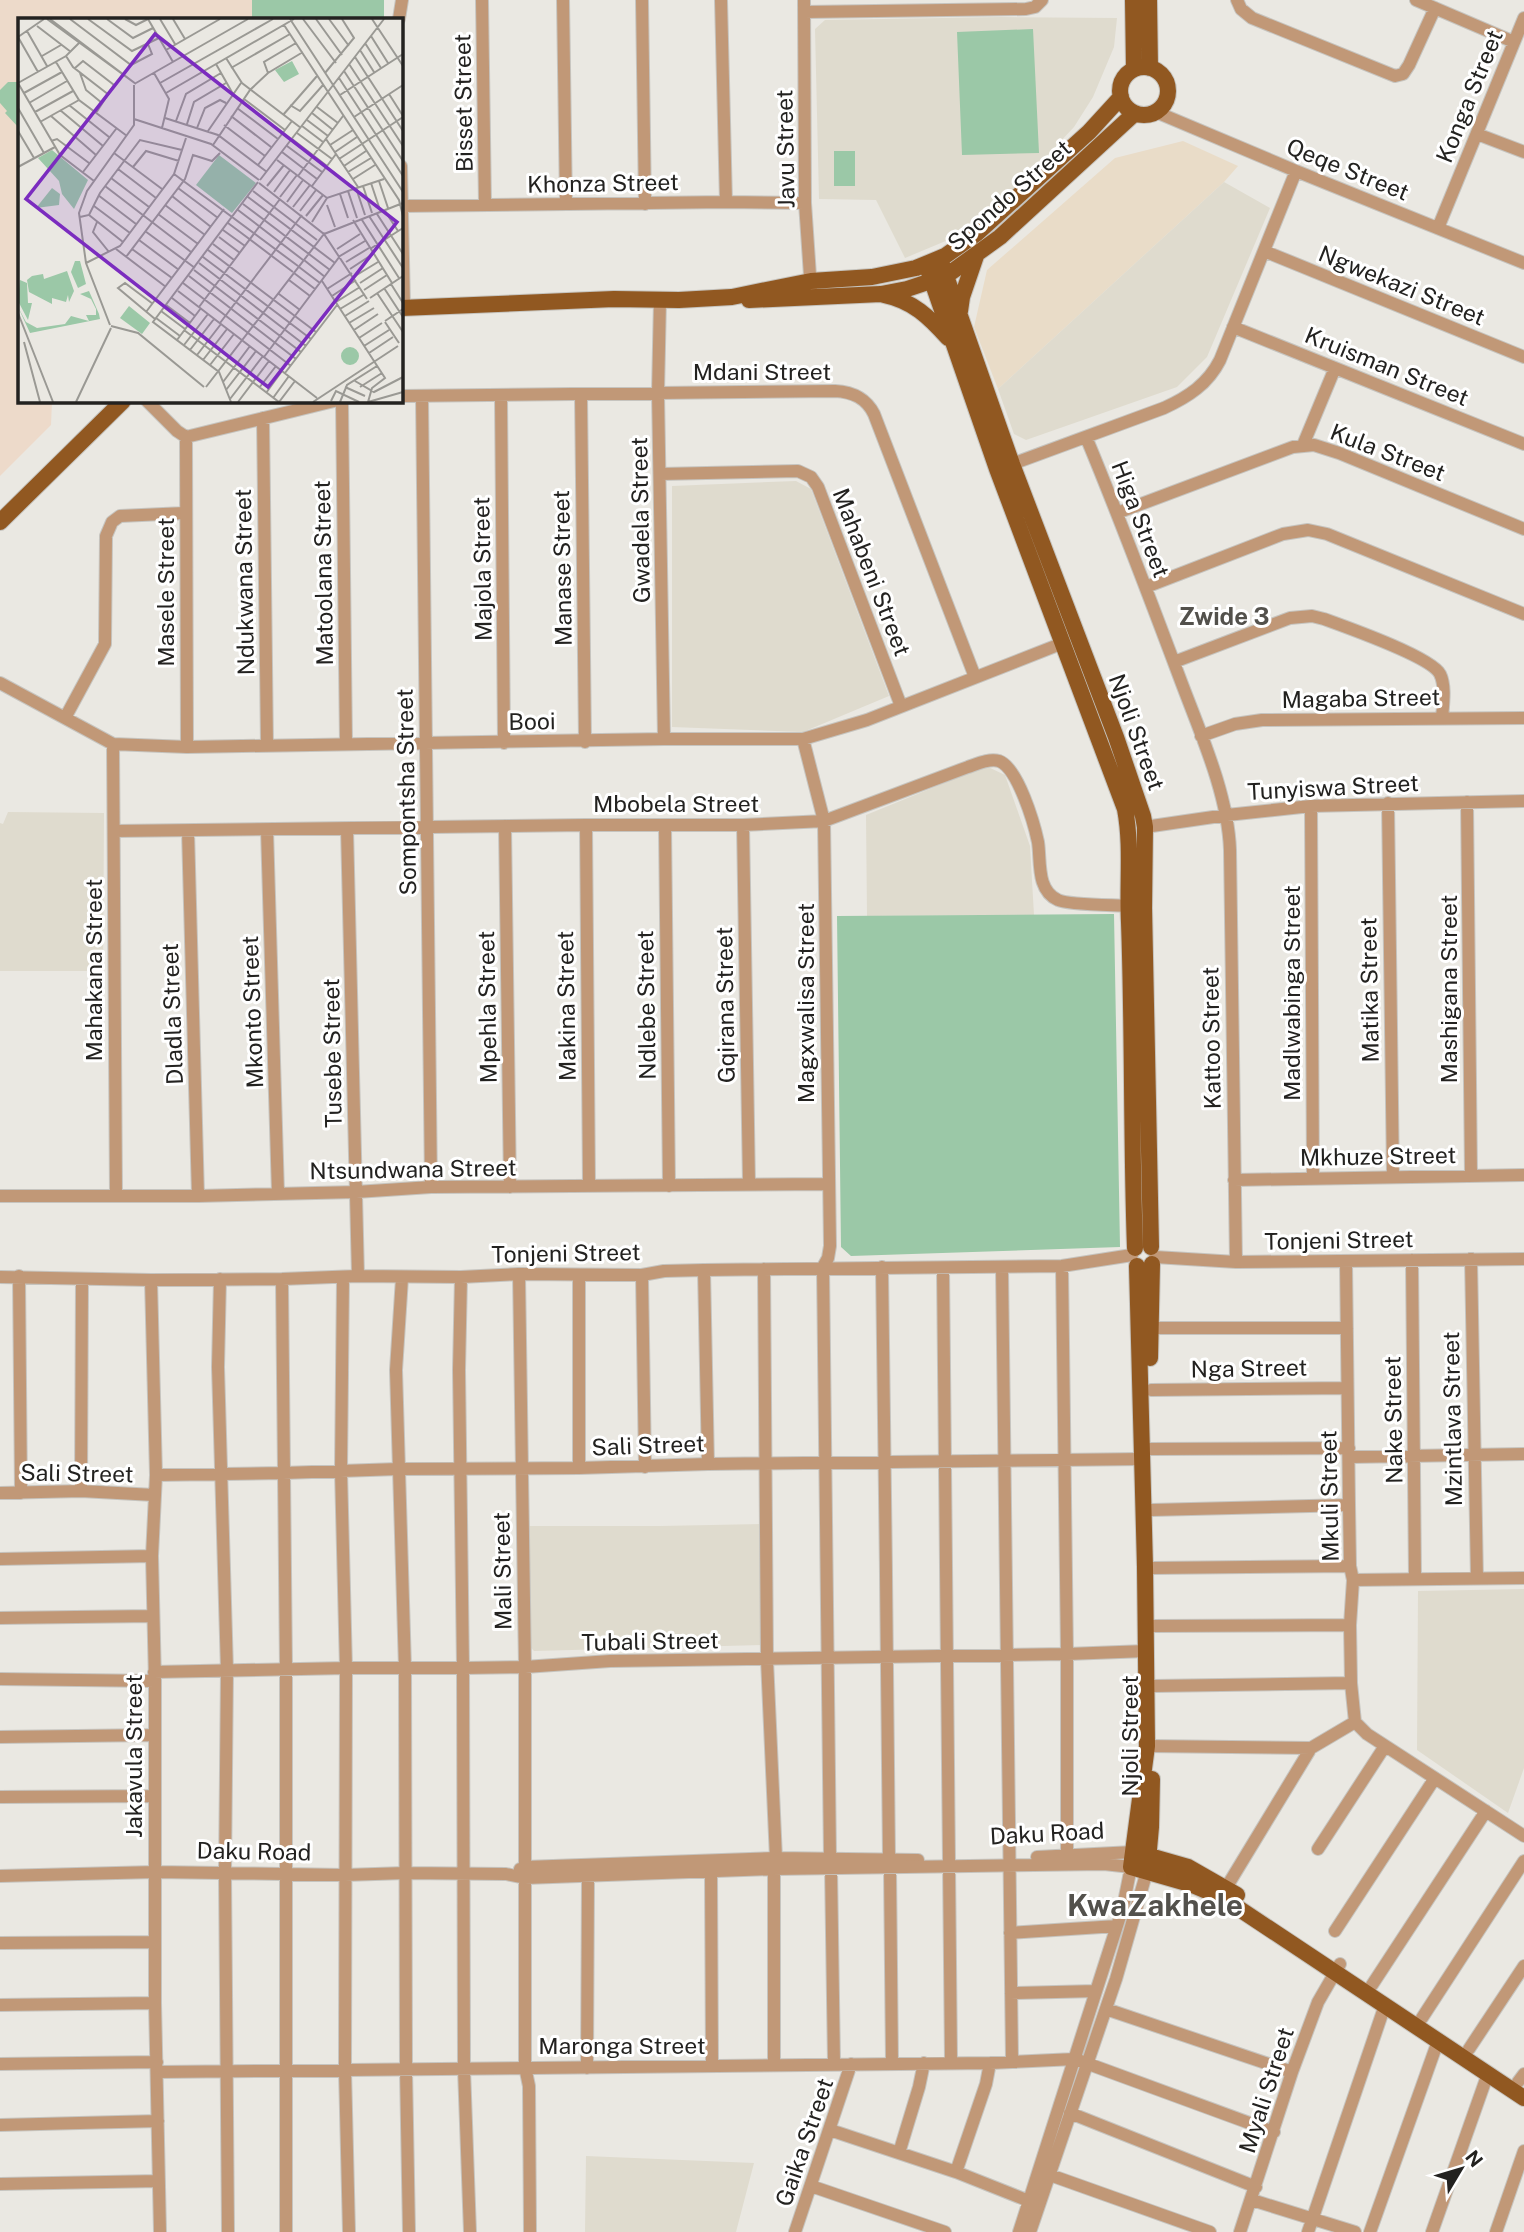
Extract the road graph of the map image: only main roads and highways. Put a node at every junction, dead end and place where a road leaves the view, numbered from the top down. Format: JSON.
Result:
{"nodes":[{"id":1,"x":1133,"y":0,"type":"edge"},
{"id":2,"x":1149,"y":0,"type":"edge"},
{"id":3,"x":1142,"y":69,"type":"junction"},
{"id":4,"x":1121,"y":97,"type":"junction"},
{"id":5,"x":1135,"y":113,"type":"junction"},
{"id":6,"x":976,"y":256,"type":"junction"},
{"id":7,"x":933,"y":261,"type":"junction"},
{"id":8,"x":939,"y":279,"type":"junction"},
{"id":9,"x":811,"y":290,"type":"junction"},
{"id":10,"x":881,"y":294,"type":"junction"},
{"id":11,"x":402,"y":307,"type":"edge"},
{"id":12,"x":960,"y":315,"type":"junction"},
{"id":13,"x":953,"y":342,"type":"junction"},
{"id":14,"x":122,"y":402,"type":"edge"},
{"id":15,"x":0,"y":522,"type":"edge"},
{"id":16,"x":1144,"y":1256,"type":"junction"},
{"id":17,"x":1146,"y":1454,"type":"junction"},
{"id":18,"x":1150,"y":1746,"type":"junction"},
{"id":19,"x":1140,"y":1861,"type":"joint"},
{"id":20,"x":1338,"y":1968,"type":"junction"},
{"id":21,"x":1523,"y":2085,"type":"edge"}],
"edges":[{"from":1,"to":3,"type":"main road"},
{"from":2,"to":3,"type":"main road"},
{"from":3,"to":4,"type":"main road"},
{"from":3,"to":5,"type":"main road"},
{"from":4,"to":5,"type":"main road"},
{"from":4,"to":7,"type":"main road","name":"Spondo Street"},
{"from":5,"to":6,"type":"main road","name":"Spondo Street"},
{"from":6,"to":8,"type":"main road","name":"Spondo Street"},
{"from":6,"to":12,"type":"main road"},
{"from":7,"to":8,"type":"main road","name":"Njoli Street"},
{"from":7,"to":9,"type":"main road","name":"Spondo Street"},
{"from":8,"to":10,"type":"main road","name":"Spondo Street"},
{"from":8,"to":12,"type":"main road","name":"Njoli Street"},
{"from":8,"to":13,"type":"main road","name":"Njoli Street"},
{"from":9,"to":10,"type":"main road","name":"Spondo Street"},
{"from":9,"to":11,"type":"main road","name":"Spondo Street"},
{"from":10,"to":13,"type":"main road"},
{"from":12,"to":16,"type":"main road","name":"Njoli Street"},
{"from":13,"to":16,"type":"main road","name":"Njoli Street"},
{"from":14,"to":15,"type":"main road"},
{"from":16,"to":17,"type":"main road","name":"Njoli Street"},
{"from":16,"to":17,"type":"main road","name":"Njoli Street"},
{"from":17,"to":18,"type":"main road","name":"Njoli Street"},
{"from":17,"to":18,"type":"main road","name":"Njoli Street"},
{"from":18,"to":19,"type":"main road","name":"Njoli Street"},
{"from":19,"to":20,"type":"main road","name":"Daku Road"},
{"from":20,"to":21,"type":"main road","name":"Daku Road"},
{"from":20,"to":21,"type":"main road","name":"Daku Road"}]}
